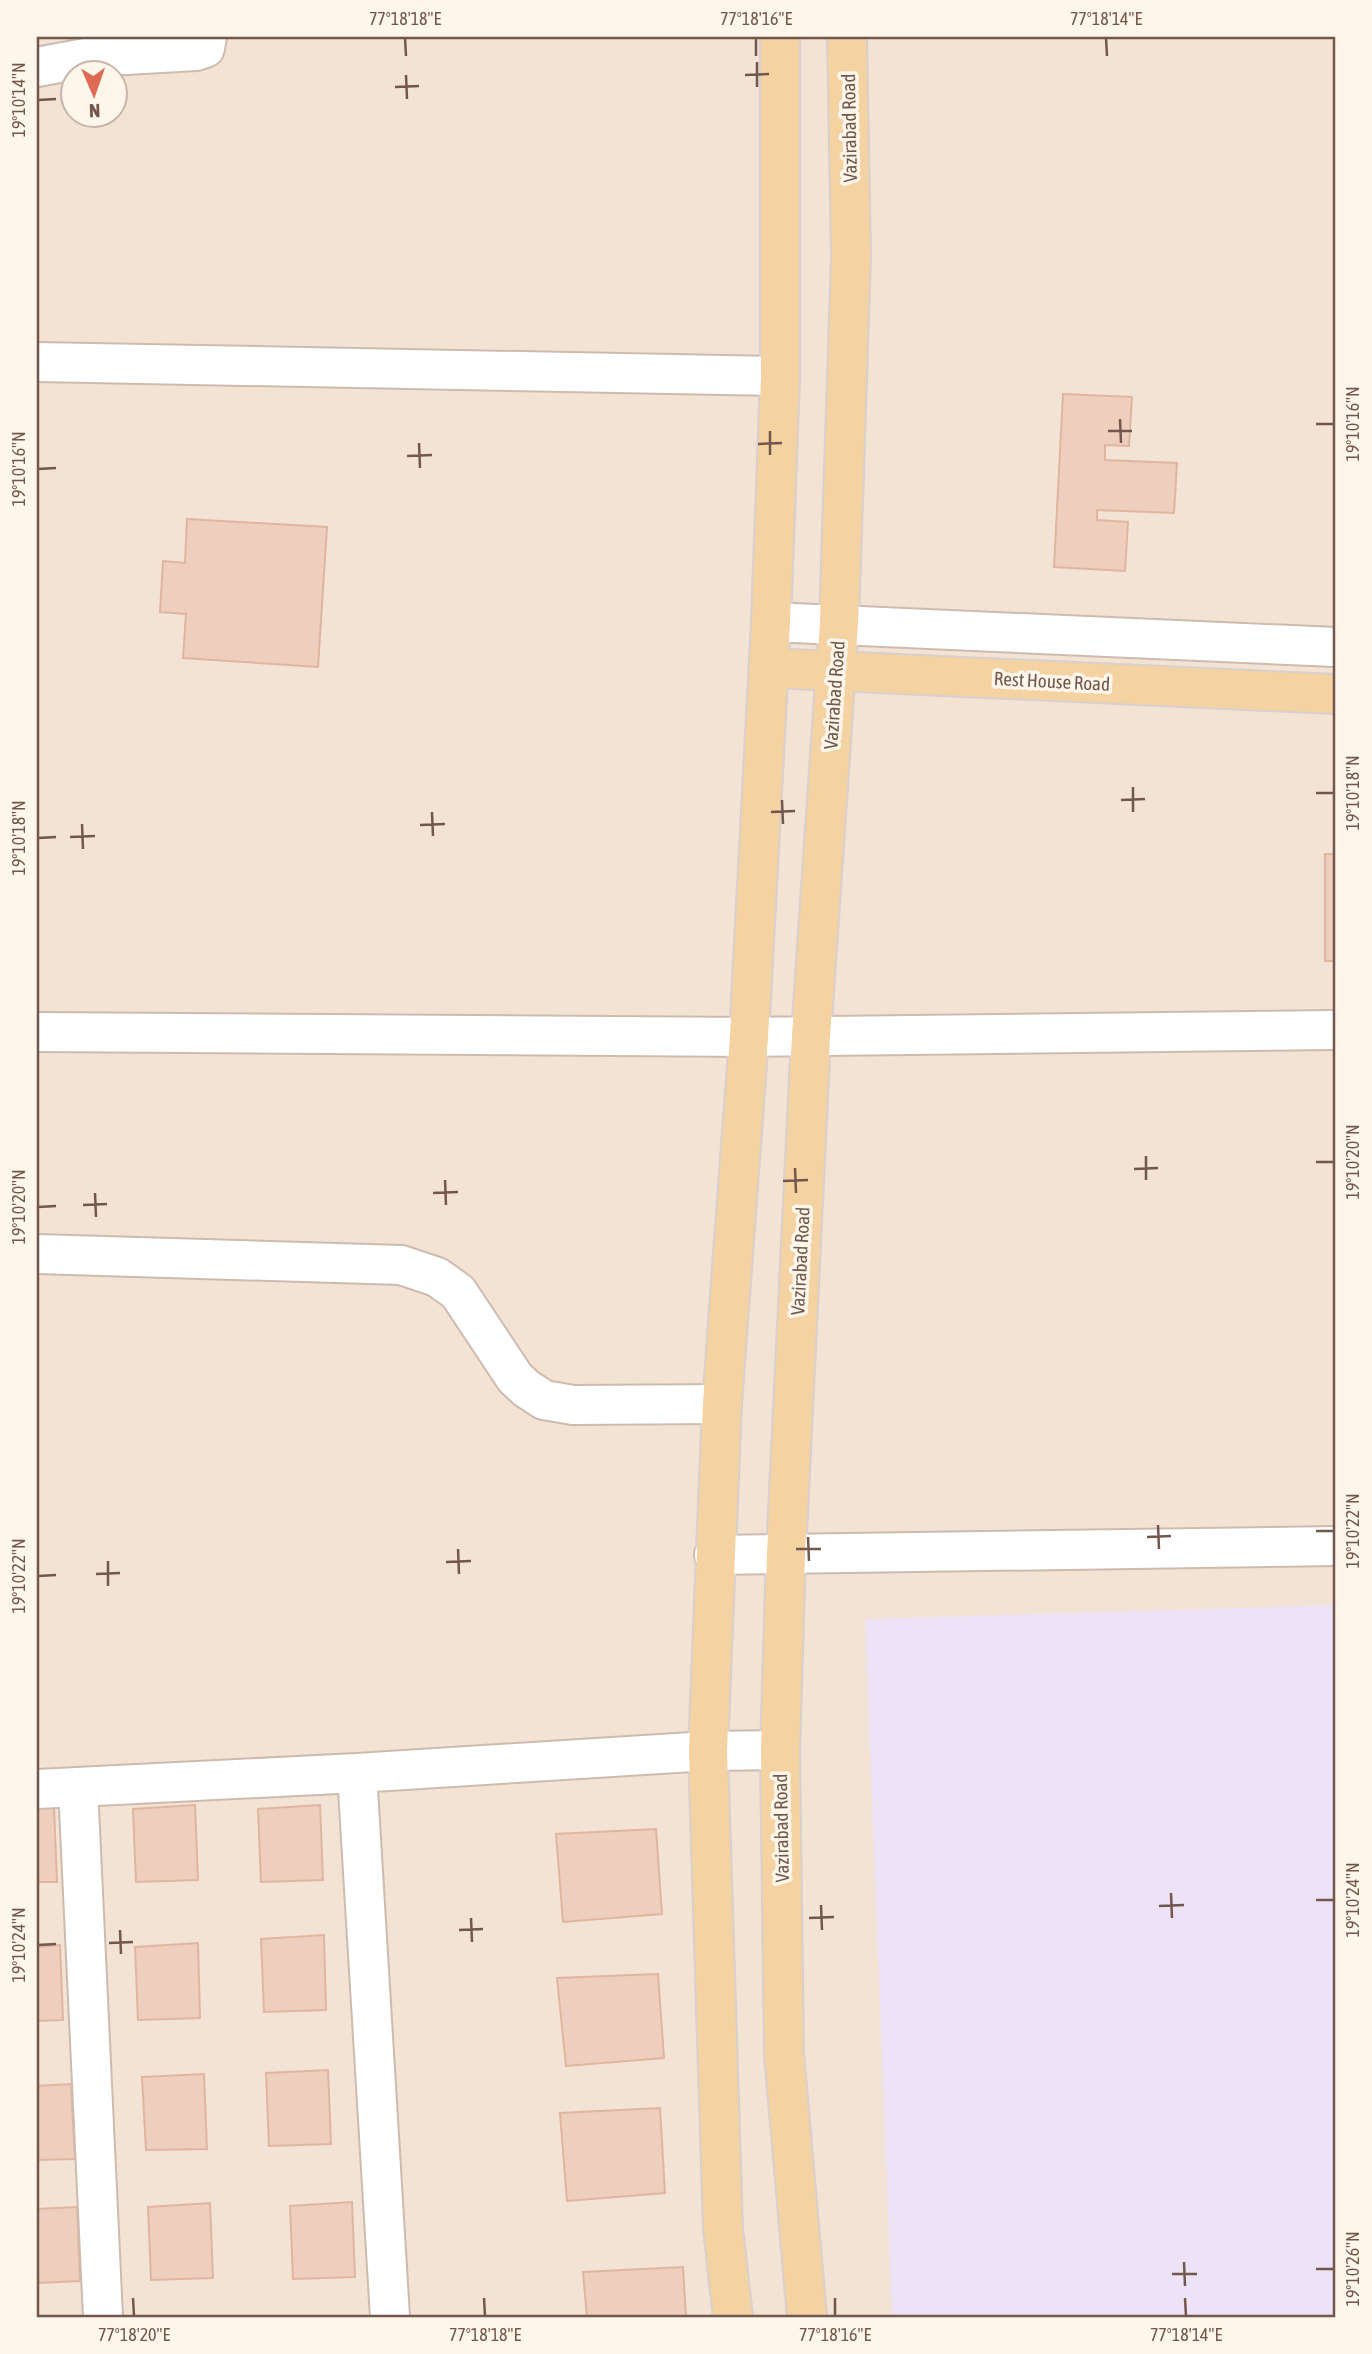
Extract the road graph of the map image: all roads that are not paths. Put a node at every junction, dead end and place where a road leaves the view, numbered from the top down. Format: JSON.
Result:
{"nodes":[{"id":1,"x":780,"y":37,"type":"edge"},
{"id":2,"x":847,"y":37,"type":"edge"},
{"id":3,"x":213,"y":38,"type":"edge"},
{"id":4,"x":37,"y":67,"type":"edge"},
{"id":5,"x":37,"y":362,"type":"edge"},
{"id":6,"x":780,"y":376,"type":"junction"},
{"id":7,"x":771,"y":622,"type":"junction"},
{"id":8,"x":839,"y":623,"type":"junction"},
{"id":9,"x":1335,"y":647,"type":"edge"},
{"id":10,"x":769,"y":668,"type":"junction"},
{"id":11,"x":836,"y":671,"type":"junction"},
{"id":12,"x":1335,"y":694,"type":"edge"},
{"id":13,"x":1335,"y":1030,"type":"edge"},
{"id":14,"x":37,"y":1032,"type":"edge"},
{"id":15,"x":811,"y":1036,"type":"junction"},
{"id":16,"x":749,"y":1037,"type":"junction"},
{"id":17,"x":37,"y":1254,"type":"edge"},
{"id":18,"x":722,"y":1404,"type":"junction"},
{"id":19,"x":1335,"y":1546,"type":"edge"},
{"id":20,"x":786,"y":1554,"type":"junction"},
{"id":21,"x":714,"y":1555,"type":"junction"},
{"id":22,"x":780,"y":1750,"type":"junction"},
{"id":23,"x":708,"y":1751,"type":"junction"},
{"id":24,"x":357,"y":1773,"type":"junction"},
{"id":25,"x":78,"y":1787,"type":"junction"},
{"id":26,"x":37,"y":1789,"type":"edge"},
{"id":27,"x":103,"y":2317,"type":"edge"},
{"id":28,"x":390,"y":2317,"type":"edge"},
{"id":29,"x":733,"y":2317,"type":"edge"},
{"id":30,"x":807,"y":2317,"type":"edge"}],
"edges":[{"from":1,"to":6,"type":"main road"},
{"from":2,"to":8,"type":"main road","name":"Vazirabad Road"},
{"from":3,"to":4,"type":"street"},
{"from":5,"to":6,"type":"street"},
{"from":6,"to":7,"type":"main road"},
{"from":7,"to":8,"type":"street"},
{"from":7,"to":10,"type":"main road"},
{"from":8,"to":9,"type":"street"},
{"from":8,"to":11,"type":"main road","name":"Vazirabad Road"},
{"from":10,"to":11,"type":"main road","name":"Rest House Road"},
{"from":10,"to":16,"type":"main road"},
{"from":11,"to":12,"type":"main road","name":"Rest House Road"},
{"from":11,"to":15,"type":"main road","name":"Vazirabad Road"},
{"from":13,"to":15,"type":"street"},
{"from":14,"to":16,"type":"street"},
{"from":15,"to":16,"type":"street"},
{"from":15,"to":20,"type":"main road","name":"Vazirabad Road"},
{"from":16,"to":18,"type":"main road"},
{"from":17,"to":18,"type":"street"},
{"from":18,"to":21,"type":"main road"},
{"from":19,"to":20,"type":"street"},
{"from":20,"to":21,"type":"street"},
{"from":20,"to":22,"type":"main road","name":"Vazirabad Road"},
{"from":21,"to":23,"type":"main road"},
{"from":22,"to":23,"type":"street"},
{"from":22,"to":30,"type":"main road","name":"Vazirabad Road"},
{"from":23,"to":24,"type":"street"},
{"from":23,"to":29,"type":"main road"},
{"from":24,"to":25,"type":"street"},
{"from":24,"to":28,"type":"street"},
{"from":25,"to":26,"type":"street"},
{"from":25,"to":27,"type":"street"}]}
